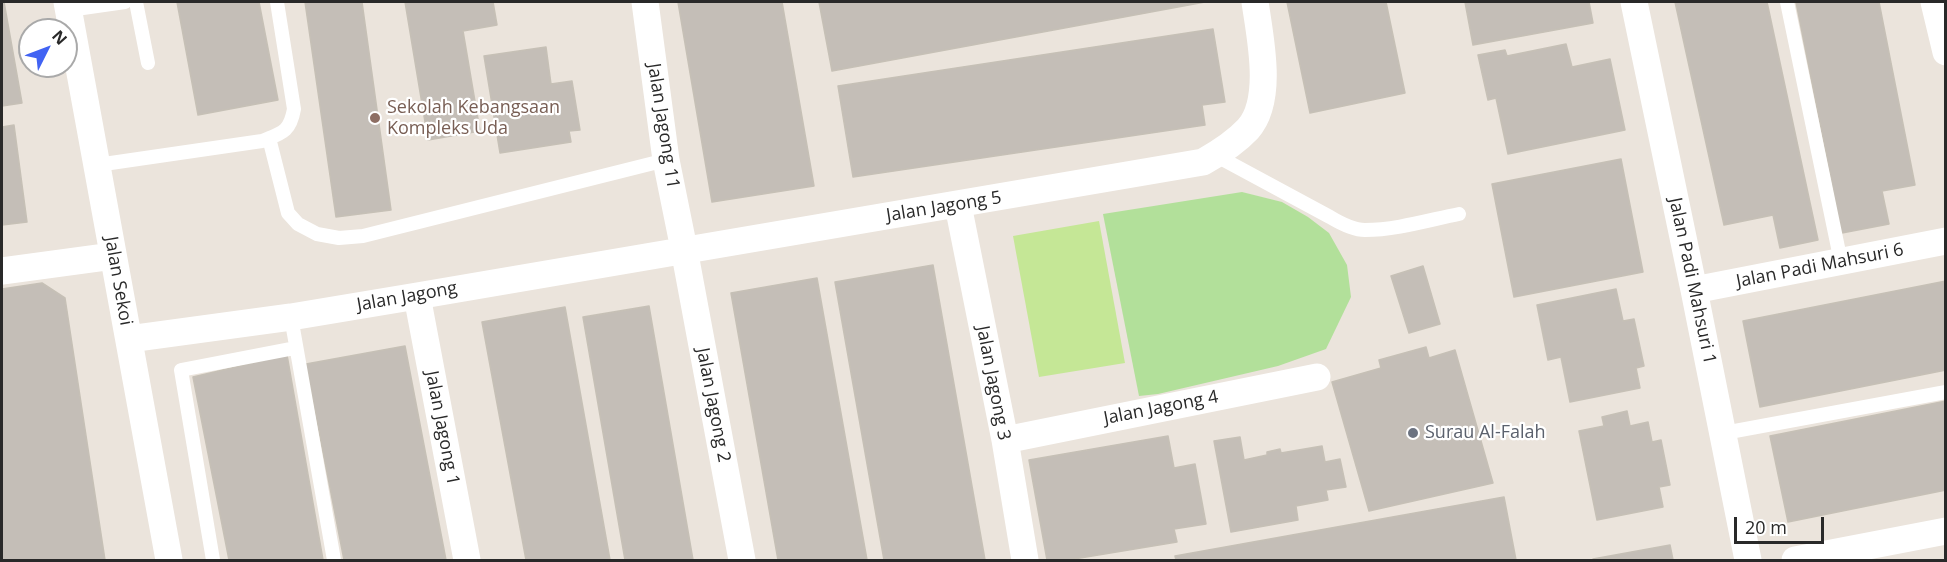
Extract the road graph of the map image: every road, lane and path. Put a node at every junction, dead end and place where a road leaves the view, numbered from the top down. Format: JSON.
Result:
{"nodes":[{"id":1,"x":125,"y":2,"type":"edge"},
{"id":2,"x":136,"y":2,"type":"edge"},
{"id":3,"x":277,"y":2,"type":"edge"},
{"id":4,"x":645,"y":2,"type":"edge"},
{"id":5,"x":1255,"y":2,"type":"edge"},
{"id":6,"x":1634,"y":2,"type":"edge"},
{"id":7,"x":1787,"y":2,"type":"edge"},
{"id":8,"x":1934,"y":2,"type":"edge"},
{"id":9,"x":68,"y":6,"type":"edge"},
{"id":10,"x":1946,"y":52,"type":"edge"},
{"id":11,"x":148,"y":63,"type":"dead end"},
{"id":12,"x":269,"y":138,"type":"junction"},
{"id":13,"x":1209,"y":158,"type":"junction"},
{"id":14,"x":666,"y":160,"type":"junction"},
{"id":15,"x":97,"y":165,"type":"junction"},
{"id":16,"x":958,"y":205,"type":"junction"},
{"id":17,"x":1459,"y":214,"type":"dead end"},
{"id":18,"x":1946,"y":241,"type":"edge"},
{"id":19,"x":684,"y":249,"type":"junction"},
{"id":20,"x":113,"y":256,"type":"junction"},
{"id":21,"x":1841,"y":262,"type":"junction"},
{"id":22,"x":2,"y":271,"type":"edge"},
{"id":23,"x":1694,"y":290,"type":"junction"},
{"id":24,"x":417,"y":296,"type":"junction"},
{"id":25,"x":291,"y":316,"type":"junction"},
{"id":26,"x":129,"y":339,"type":"junction"},
{"id":27,"x":295,"y":348,"type":"junction"},
{"id":28,"x":1317,"y":377,"type":"dead end"},
{"id":29,"x":1946,"y":392,"type":"edge"},
{"id":30,"x":1724,"y":433,"type":"junction"},
{"id":31,"x":1005,"y":440,"type":"junction"},
{"id":32,"x":1946,"y":531,"type":"edge"},
{"id":33,"x":169,"y":561,"type":"edge"},
{"id":34,"x":213,"y":561,"type":"edge"},
{"id":35,"x":334,"y":561,"type":"edge"},
{"id":36,"x":466,"y":561,"type":"edge"},
{"id":37,"x":742,"y":561,"type":"edge"},
{"id":38,"x":1025,"y":561,"type":"edge"},
{"id":39,"x":1748,"y":561,"type":"edge"},
{"id":40,"x":1795,"y":561,"type":"edge"}],
"edges":[{"from":1,"to":9,"type":"lane"},
{"from":2,"to":11,"type":"lane"},
{"from":3,"to":12,"type":"lane"},
{"from":4,"to":14,"type":"street","name":"Jalan Jagong 11"},
{"from":5,"to":13,"type":"street"},
{"from":6,"to":23,"type":"street","name":"Jalan Padi Mahsuri 1"},
{"from":7,"to":21,"type":"lane"},
{"from":8,"to":10,"type":"street"},
{"from":9,"to":15,"type":"street","name":"Jalan Sekoi"},
{"from":12,"to":14,"type":"lane"},
{"from":12,"to":15,"type":"lane"},
{"from":13,"to":16,"type":"street","name":"Jalan Jagong 5"},
{"from":13,"to":17,"type":"lane"},
{"from":14,"to":19,"type":"street","name":"Jalan Jagong 11"},
{"from":15,"to":20,"type":"street","name":"Jalan Sekoi"},
{"from":16,"to":19,"type":"street","name":"Jalan Jagong 5"},
{"from":16,"to":31,"type":"street","name":"Jalan Jagong 3"},
{"from":18,"to":21,"type":"street","name":"Jalan Padi Mahsuri 6"},
{"from":19,"to":24,"type":"street","name":"Jalan Jagong"},
{"from":19,"to":37,"type":"street","name":"Jalan Jagong 2"},
{"from":20,"to":22,"type":"street"},
{"from":20,"to":26,"type":"street","name":"Jalan Sekoi"},
{"from":21,"to":23,"type":"street","name":"Jalan Padi Mahsuri 6"},
{"from":23,"to":30,"type":"street","name":"Jalan Padi Mahsuri 1"},
{"from":24,"to":25,"type":"street","name":"Jalan Jagong"},
{"from":24,"to":36,"type":"street","name":"Jalan Jagong 1"},
{"from":25,"to":26,"type":"street","name":"Jalan Jagong"},
{"from":25,"to":27,"type":"lane"},
{"from":26,"to":33,"type":"street","name":"Jalan Sekoi"},
{"from":27,"to":34,"type":"lane"},
{"from":27,"to":35,"type":"lane"},
{"from":28,"to":31,"type":"street","name":"Jalan Jagong 4"},
{"from":29,"to":30,"type":"lane"},
{"from":30,"to":39,"type":"street","name":"Jalan Padi Mahsuri 1"},
{"from":31,"to":38,"type":"street","name":"Jalan Jagong 3"},
{"from":32,"to":40,"type":"street"}]}
